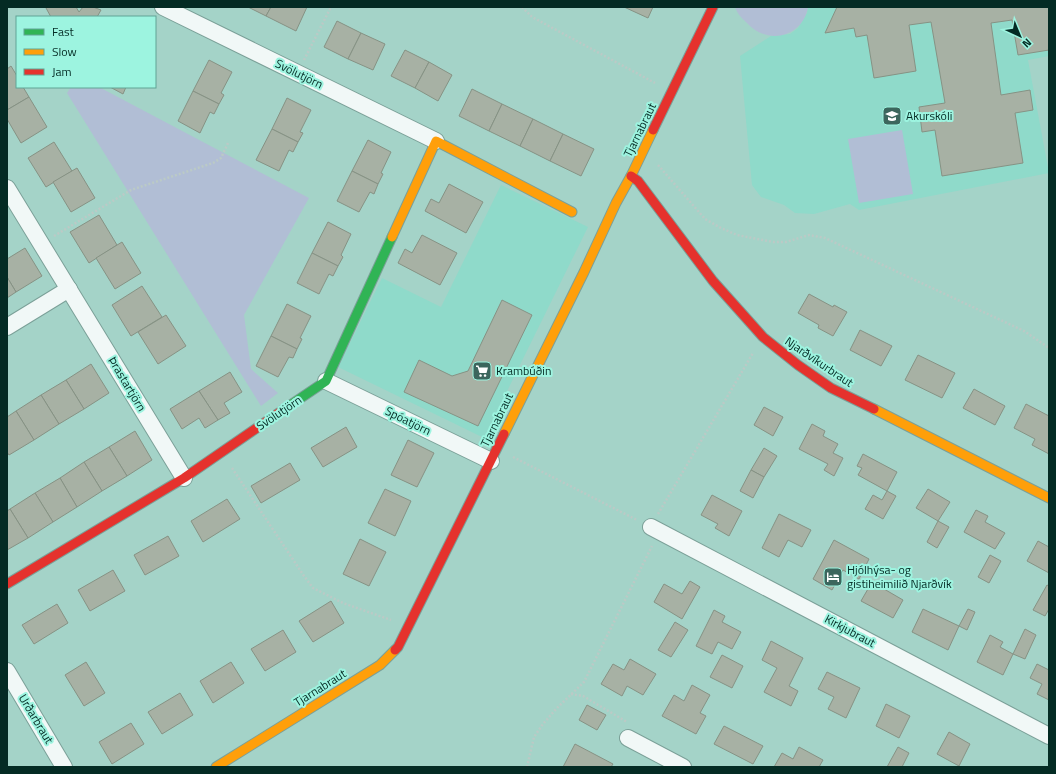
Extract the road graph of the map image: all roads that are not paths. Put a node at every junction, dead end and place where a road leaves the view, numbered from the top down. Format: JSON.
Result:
{"nodes":[{"id":1,"x":163,"y":7,"type":"edge"},
{"id":2,"x":713,"y":7,"type":"edge"},
{"id":3,"x":436,"y":141,"type":"junction"},
{"id":4,"x":631,"y":176,"type":"junction"},
{"id":5,"x":7,"y":188,"type":"edge"},
{"id":6,"x":572,"y":212,"type":"dead end"},
{"id":7,"x":69,"y":289,"type":"junction"},
{"id":8,"x":7,"y":327,"type":"edge"},
{"id":9,"x":326,"y":381,"type":"junction"},
{"id":10,"x":494,"y":455,"type":"junction"},
{"id":11,"x":184,"y":478,"type":"junction"},
{"id":12,"x":1049,"y":498,"type":"edge"},
{"id":13,"x":651,"y":527,"type":"road end"},
{"id":14,"x":7,"y":584,"type":"edge"},
{"id":15,"x":7,"y":671,"type":"edge"},
{"id":16,"x":1049,"y":736,"type":"edge"},
{"id":17,"x":628,"y":738,"type":"road end"},
{"id":18,"x":64,"y":767,"type":"edge"},
{"id":19,"x":216,"y":767,"type":"edge"},
{"id":20,"x":683,"y":767,"type":"edge"}],
"edges":[{"from":1,"to":3,"type":"street","name":"Svölutjörn"},
{"from":2,"to":4,"type":"street","name":"Tjarnabraut"},
{"from":3,"to":6,"type":"street","name":"Svölutjörn"},
{"from":3,"to":9,"type":"street"},
{"from":4,"to":10,"type":"street","name":"Tjarnabraut"},
{"from":4,"to":12,"type":"street","name":"Njarðvíkurbraut"},
{"from":5,"to":7,"type":"street","name":"Þrastartjörn"},
{"from":7,"to":8,"type":"street"},
{"from":7,"to":11,"type":"street","name":"Þrastartjörn"},
{"from":9,"to":10,"type":"street","name":"Spóatjörn"},
{"from":9,"to":11,"type":"street","name":"Svölutjörn"},
{"from":10,"to":19,"type":"street","name":"Tjarnabraut"},
{"from":11,"to":14,"type":"street","name":"Svölutjörn"},
{"from":13,"to":16,"type":"street","name":"Kirkjubraut"},
{"from":15,"to":18,"type":"street","name":"Urðarbraut"},
{"from":17,"to":20,"type":"street"}]}
